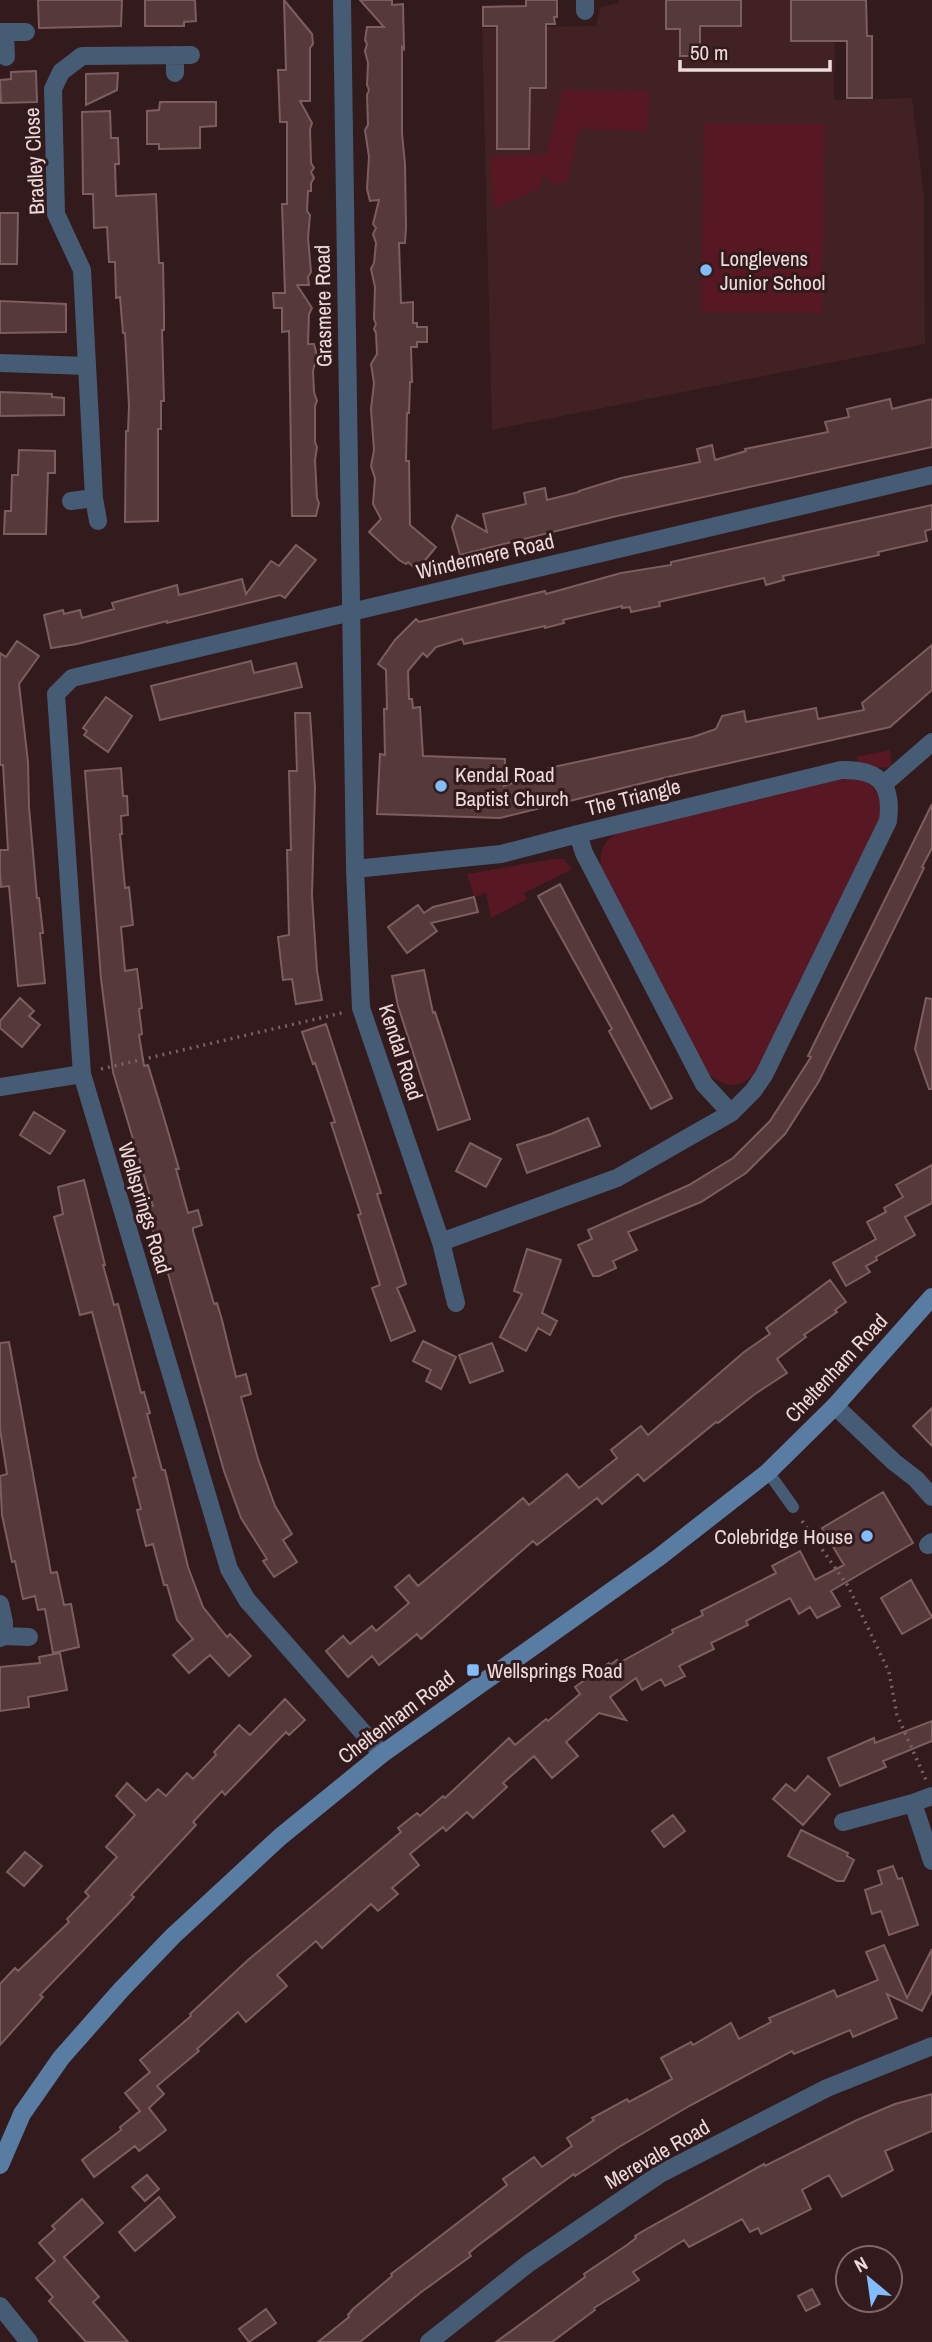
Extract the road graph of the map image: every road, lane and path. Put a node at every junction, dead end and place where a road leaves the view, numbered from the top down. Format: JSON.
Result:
{"nodes":[{"id":1,"x":342,"y":0,"type":"edge"},
{"id":2,"x":3,"y":32,"type":"edge"},
{"id":3,"x":26,"y":32,"type":"dead end"},
{"id":4,"x":6,"y":57,"type":"dead end"},
{"id":5,"x":175,"y":73,"type":"dead end"},
{"id":6,"x":0,"y":363,"type":"edge"},
{"id":7,"x":87,"y":366,"type":"junction"},
{"id":8,"x":932,"y":475,"type":"edge"},
{"id":9,"x":94,"y":498,"type":"junction"},
{"id":10,"x":71,"y":501,"type":"dead end"},
{"id":11,"x":98,"y":521,"type":"dead end"},
{"id":12,"x":351,"y":611,"type":"junction"},
{"id":13,"x":56,"y":694,"type":"joint"},
{"id":14,"x":932,"y":742,"type":"edge"},
{"id":15,"x":885,"y":783,"type":"junction"},
{"id":16,"x":578,"y":834,"type":"junction"},
{"id":17,"x":355,"y":869,"type":"junction"},
{"id":18,"x":361,"y":1008,"type":"junction"},
{"id":19,"x":82,"y":1074,"type":"junction"},
{"id":20,"x":0,"y":1087,"type":"edge"},
{"id":21,"x":731,"y":1113,"type":"junction"},
{"id":22,"x":441,"y":1242,"type":"junction"},
{"id":23,"x":932,"y":1297,"type":"edge"},
{"id":24,"x":456,"y":1303,"type":"dead end"},
{"id":25,"x":835,"y":1406,"type":"junction"},
{"id":26,"x":768,"y":1472,"type":"junction"},
{"id":27,"x":932,"y":1497,"type":"edge"},
{"id":28,"x":793,"y":1507,"type":"joint"},
{"id":29,"x":0,"y":1604,"type":"edge"},
{"id":30,"x":2,"y":1637,"type":"edge"},
{"id":31,"x":29,"y":1637,"type":"dead end"},
{"id":32,"x":382,"y":1754,"type":"junction"},
{"id":33,"x":930,"y":1790,"type":"edge"},
{"id":34,"x":913,"y":1803,"type":"junction"},
{"id":35,"x":843,"y":1822,"type":"dead end"},
{"id":36,"x":932,"y":1861,"type":"edge"},
{"id":37,"x":932,"y":2046,"type":"edge"},
{"id":38,"x":0,"y":2165,"type":"edge"},
{"id":39,"x":0,"y":2306,"type":"edge"},
{"id":40,"x":29,"y":2342,"type":"edge"},
{"id":41,"x":429,"y":2342,"type":"edge"}],
"edges":[{"from":1,"to":12,"type":"street","name":"Grasmere Road"},
{"from":2,"to":3,"type":"street"},
{"from":2,"to":4,"type":"street"},
{"from":5,"to":7,"type":"street","name":"Bradley Close"},
{"from":6,"to":7,"type":"street"},
{"from":7,"to":9,"type":"street","name":"Bradley Close"},
{"from":8,"to":12,"type":"street","name":"Windermere Road"},
{"from":9,"to":10,"type":"street"},
{"from":9,"to":11,"type":"street","name":"Bradley Close"},
{"from":12,"to":13,"type":"street","name":"Windermere Road"},
{"from":12,"to":17,"type":"street","name":"Kendal Road"},
{"from":13,"to":19,"type":"street","name":"Wellsprings Road"},
{"from":14,"to":15,"type":"street"},
{"from":15,"to":16,"type":"street","name":"The Triangle"},
{"from":15,"to":21,"type":"street"},
{"from":16,"to":17,"type":"street"},
{"from":16,"to":21,"type":"street","name":"The Triangle"},
{"from":17,"to":18,"type":"street","name":"Kendal Road"},
{"from":18,"to":19,"type":"path"},
{"from":18,"to":22,"type":"street","name":"Kendal Road"},
{"from":19,"to":20,"type":"street"},
{"from":19,"to":32,"type":"street","name":"Wellsprings Road"},
{"from":21,"to":22,"type":"street"},
{"from":22,"to":24,"type":"street","name":"Kendal Road"},
{"from":23,"to":25,"type":"main road","name":"Cheltenham Road"},
{"from":25,"to":26,"type":"main road","name":"Cheltenham Road"},
{"from":25,"to":27,"type":"street"},
{"from":26,"to":28,"type":"lane"},
{"from":26,"to":32,"type":"main road","name":"Cheltenham Road"},
{"from":28,"to":33,"type":"path"},
{"from":29,"to":30,"type":"street"},
{"from":30,"to":31,"type":"street"},
{"from":32,"to":38,"type":"main road","name":"Cheltenham Road"},
{"from":33,"to":34,"type":"street"},
{"from":34,"to":35,"type":"street"},
{"from":34,"to":36,"type":"street"},
{"from":37,"to":41,"type":"street","name":"Merevale Road"},
{"from":39,"to":40,"type":"street"}]}
